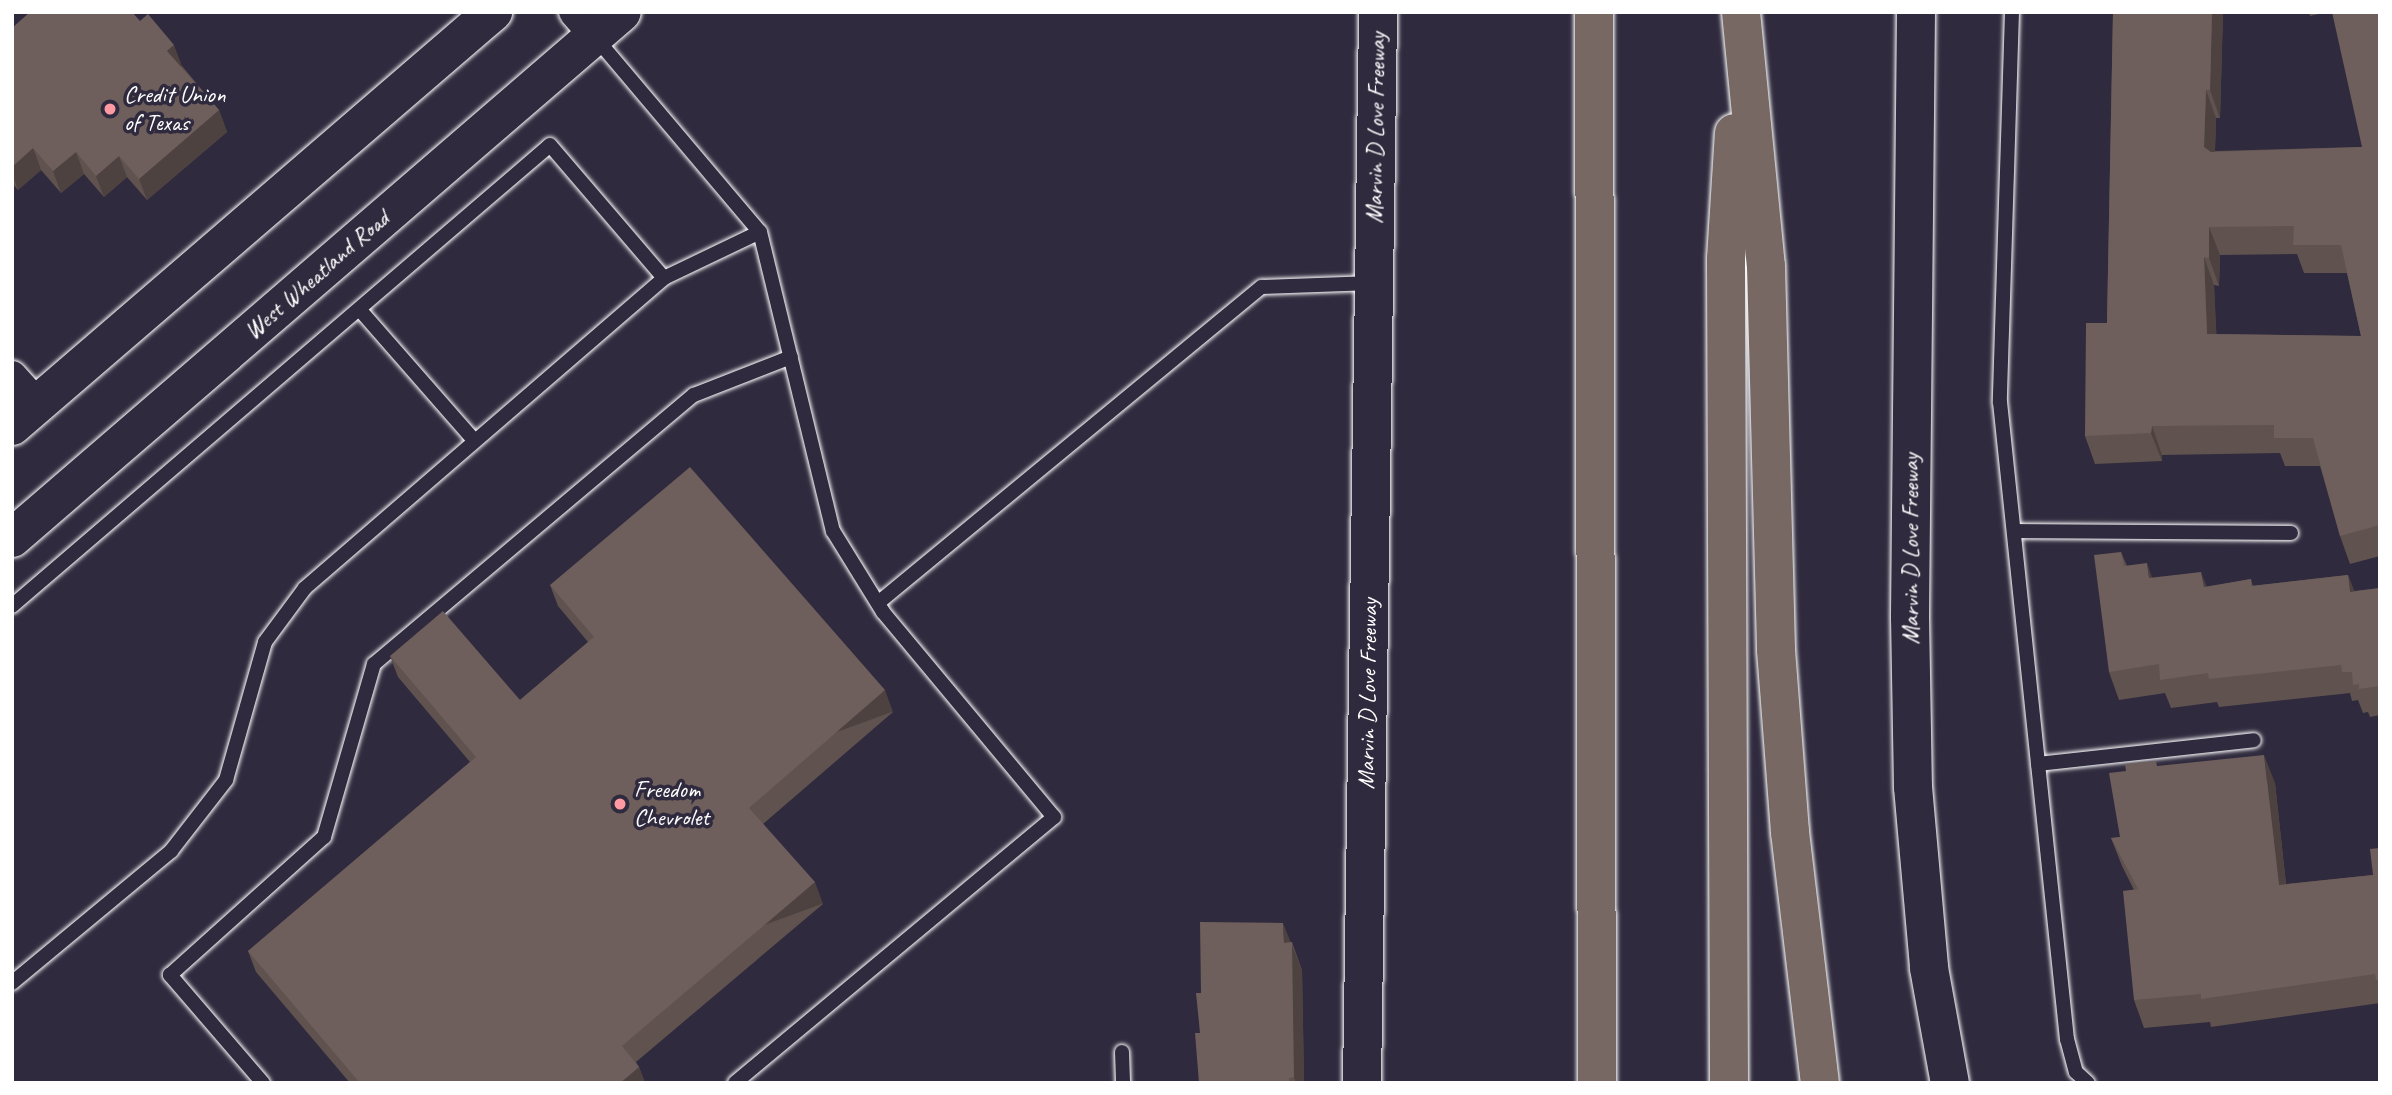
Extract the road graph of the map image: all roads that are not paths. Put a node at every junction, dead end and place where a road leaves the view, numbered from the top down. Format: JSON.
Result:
{"nodes":[{"id":1,"x":493,"y":12,"type":"edge"},
{"id":2,"x":1378,"y":12,"type":"edge"},
{"id":3,"x":1594,"y":12,"type":"edge"},
{"id":4,"x":1741,"y":12,"type":"edge"},
{"id":5,"x":1916,"y":12,"type":"edge"},
{"id":6,"x":2012,"y":12,"type":"edge"},
{"id":7,"x":597,"y":20,"type":"edge"},
{"id":8,"x":760,"y":232,"type":"junction"},
{"id":9,"x":664,"y":278,"type":"junction"},
{"id":10,"x":1374,"y":283,"type":"junction"},
{"id":11,"x":360,"y":310,"type":"junction"},
{"id":12,"x":791,"y":357,"type":"junction"},
{"id":13,"x":12,"y":376,"type":"edge"},
{"id":14,"x":25,"y":415,"type":"edge"},
{"id":15,"x":473,"y":439,"type":"junction"},
{"id":16,"x":2014,"y":531,"type":"junction"},
{"id":17,"x":2291,"y":533,"type":"dead end"},
{"id":18,"x":12,"y":538,"type":"edge"},
{"id":19,"x":878,"y":603,"type":"junction"},
{"id":20,"x":12,"y":606,"type":"edge"},
{"id":21,"x":2254,"y":740,"type":"dead end"},
{"id":22,"x":2038,"y":764,"type":"junction"},
{"id":23,"x":12,"y":983,"type":"edge"},
{"id":24,"x":1122,"y":1052,"type":"dead end"},
{"id":25,"x":263,"y":1083,"type":"edge"},
{"id":26,"x":735,"y":1083,"type":"edge"},
{"id":27,"x":1123,"y":1083,"type":"edge"},
{"id":28,"x":1362,"y":1083,"type":"edge"},
{"id":29,"x":1597,"y":1083,"type":"edge"},
{"id":30,"x":1729,"y":1083,"type":"edge"},
{"id":31,"x":1821,"y":1083,"type":"edge"},
{"id":32,"x":1950,"y":1083,"type":"edge"},
{"id":33,"x":2088,"y":1083,"type":"edge"}],
"edges":[{"from":1,"to":14,"type":"main road"},
{"from":2,"to":10,"type":"main road","name":"Marvin D Love Freeway"},
{"from":3,"to":29,"type":"highway"},
{"from":4,"to":30,"type":"highway"},
{"from":4,"to":31,"type":"highway"},
{"from":5,"to":32,"type":"main road","name":"Marvin D Love Freeway"},
{"from":6,"to":16,"type":"lane"},
{"from":7,"to":8,"type":"lane"},
{"from":7,"to":18,"type":"main road","name":"West Wheatland Road"},
{"from":8,"to":9,"type":"lane"},
{"from":8,"to":12,"type":"lane"},
{"from":9,"to":11,"type":"lane"},
{"from":9,"to":15,"type":"lane"},
{"from":10,"to":19,"type":"lane"},
{"from":10,"to":28,"type":"main road","name":"Marvin D Love Freeway"},
{"from":11,"to":15,"type":"lane"},
{"from":11,"to":20,"type":"lane"},
{"from":12,"to":19,"type":"lane"},
{"from":12,"to":25,"type":"lane"},
{"from":13,"to":14,"type":"street"},
{"from":15,"to":23,"type":"lane"},
{"from":16,"to":17,"type":"lane"},
{"from":16,"to":22,"type":"lane"},
{"from":19,"to":26,"type":"lane"},
{"from":21,"to":22,"type":"lane"},
{"from":22,"to":33,"type":"lane"},
{"from":24,"to":27,"type":"lane"}]}
